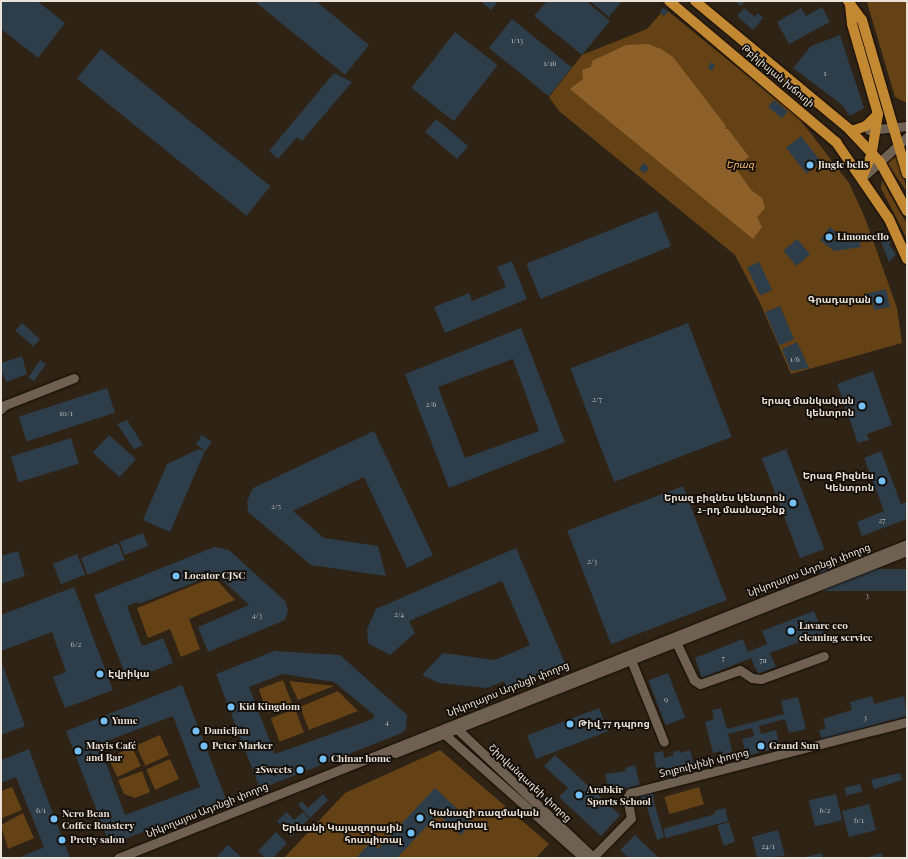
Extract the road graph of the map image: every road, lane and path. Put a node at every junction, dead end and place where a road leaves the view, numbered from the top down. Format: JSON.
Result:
{"nodes":[{"id":1,"x":669,"y":1,"type":"edge"},
{"id":2,"x":695,"y":1,"type":"edge"},
{"id":3,"x":849,"y":3,"type":"edge"},
{"id":4,"x":888,"y":113,"type":"junction"},
{"id":5,"x":878,"y":114,"type":"junction"},
{"id":6,"x":907,"y":125,"type":"edge"},
{"id":7,"x":893,"y":128,"type":"junction"},
{"id":8,"x":876,"y":129,"type":"junction"},
{"id":9,"x":852,"y":131,"type":"junction"},
{"id":10,"x":907,"y":138,"type":"edge"},
{"id":11,"x":898,"y":146,"type":"junction"},
{"id":12,"x":872,"y":153,"type":"junction"},
{"id":13,"x":880,"y":162,"type":"junction"},
{"id":14,"x":907,"y":174,"type":"edge"},
{"id":15,"x":862,"y":178,"type":"junction"},
{"id":16,"x":907,"y":211,"type":"edge"},
{"id":17,"x":906,"y":254,"type":"edge"},
{"id":18,"x":74,"y":378,"type":"dead end"},
{"id":19,"x":1,"y":409,"type":"edge"},
{"id":20,"x":907,"y":544,"type":"edge"},
{"id":21,"x":907,"y":551,"type":"edge"},
{"id":22,"x":676,"y":642,"type":"junction"},
{"id":23,"x":824,"y":656,"type":"dead end"},
{"id":24,"x":631,"y":660,"type":"junction"},
{"id":25,"x":907,"y":722,"type":"edge"},
{"id":26,"x":454,"y":726,"type":"junction"},
{"id":27,"x":442,"y":731,"type":"junction"},
{"id":28,"x":664,"y":742,"type":"dead end"},
{"id":29,"x":118,"y":858,"type":"edge"},
{"id":30,"x":131,"y":858,"type":"edge"},
{"id":31,"x":584,"y":858,"type":"edge"},
{"id":32,"x":594,"y":858,"type":"edge"}],
"edges":[{"from":1,"to":15,"type":"main road","name":"Թբիլիսյան խճուղի"},
{"from":2,"to":9,"type":"main road","name":"Թբիլիսյան խճուղի"},
{"from":3,"to":4,"type":"main road"},
{"from":3,"to":5,"type":"main road"},
{"from":4,"to":6,"type":"street"},
{"from":4,"to":7,"type":"main road"},
{"from":5,"to":8,"type":"main road"},
{"from":5,"to":9,"type":"main road"},
{"from":6,"to":7,"type":"street"},
{"from":7,"to":8,"type":"street"},
{"from":7,"to":11,"type":"main road"},
{"from":8,"to":9,"type":"street"},
{"from":8,"to":12,"type":"main road"},
{"from":9,"to":12,"type":"main road","name":"Թբիլիսյան խճուղի"},
{"from":10,"to":11,"type":"street"},
{"from":11,"to":13,"type":"street"},
{"from":11,"to":14,"type":"main road"},
{"from":12,"to":13,"type":"main road","name":"Թբիլիսյան խճուղի"},
{"from":12,"to":15,"type":"main road"},
{"from":13,"to":15,"type":"street"},
{"from":13,"to":16,"type":"main road","name":"Թբիլիսյան խճուղի"},
{"from":15,"to":17,"type":"main road","name":"Թբիլիսյան խճուղի"},
{"from":18,"to":19,"type":"street"},
{"from":20,"to":26,"type":"street","name":"Նիկողայոս Ադոնցի փողոց"},
{"from":21,"to":22,"type":"street","name":"Նիկողայոս Ադոնցի փողոց"},
{"from":22,"to":23,"type":"street"},
{"from":22,"to":24,"type":"street","name":"Նիկողայոս Ադոնցի փողոց"},
{"from":24,"to":26,"type":"street","name":"Նիկողայոս Ադոնցի փողոց"},
{"from":24,"to":28,"type":"street"},
{"from":25,"to":32,"type":"street","name":"Տոլբուխինի փողոց"},
{"from":26,"to":27,"type":"street","name":"Նիկողայոս Ադոնցի փողոց"},
{"from":26,"to":32,"type":"street","name":"Շիրվանզադեի փողոց"},
{"from":27,"to":29,"type":"street","name":"Նիկողայոս Ադոնցի փողոց"},
{"from":27,"to":30,"type":"street","name":"Նիկողայոս Ադոնցի փողոց"},
{"from":27,"to":31,"type":"street","name":"Շիրվանզադեի փողոց"}]}
